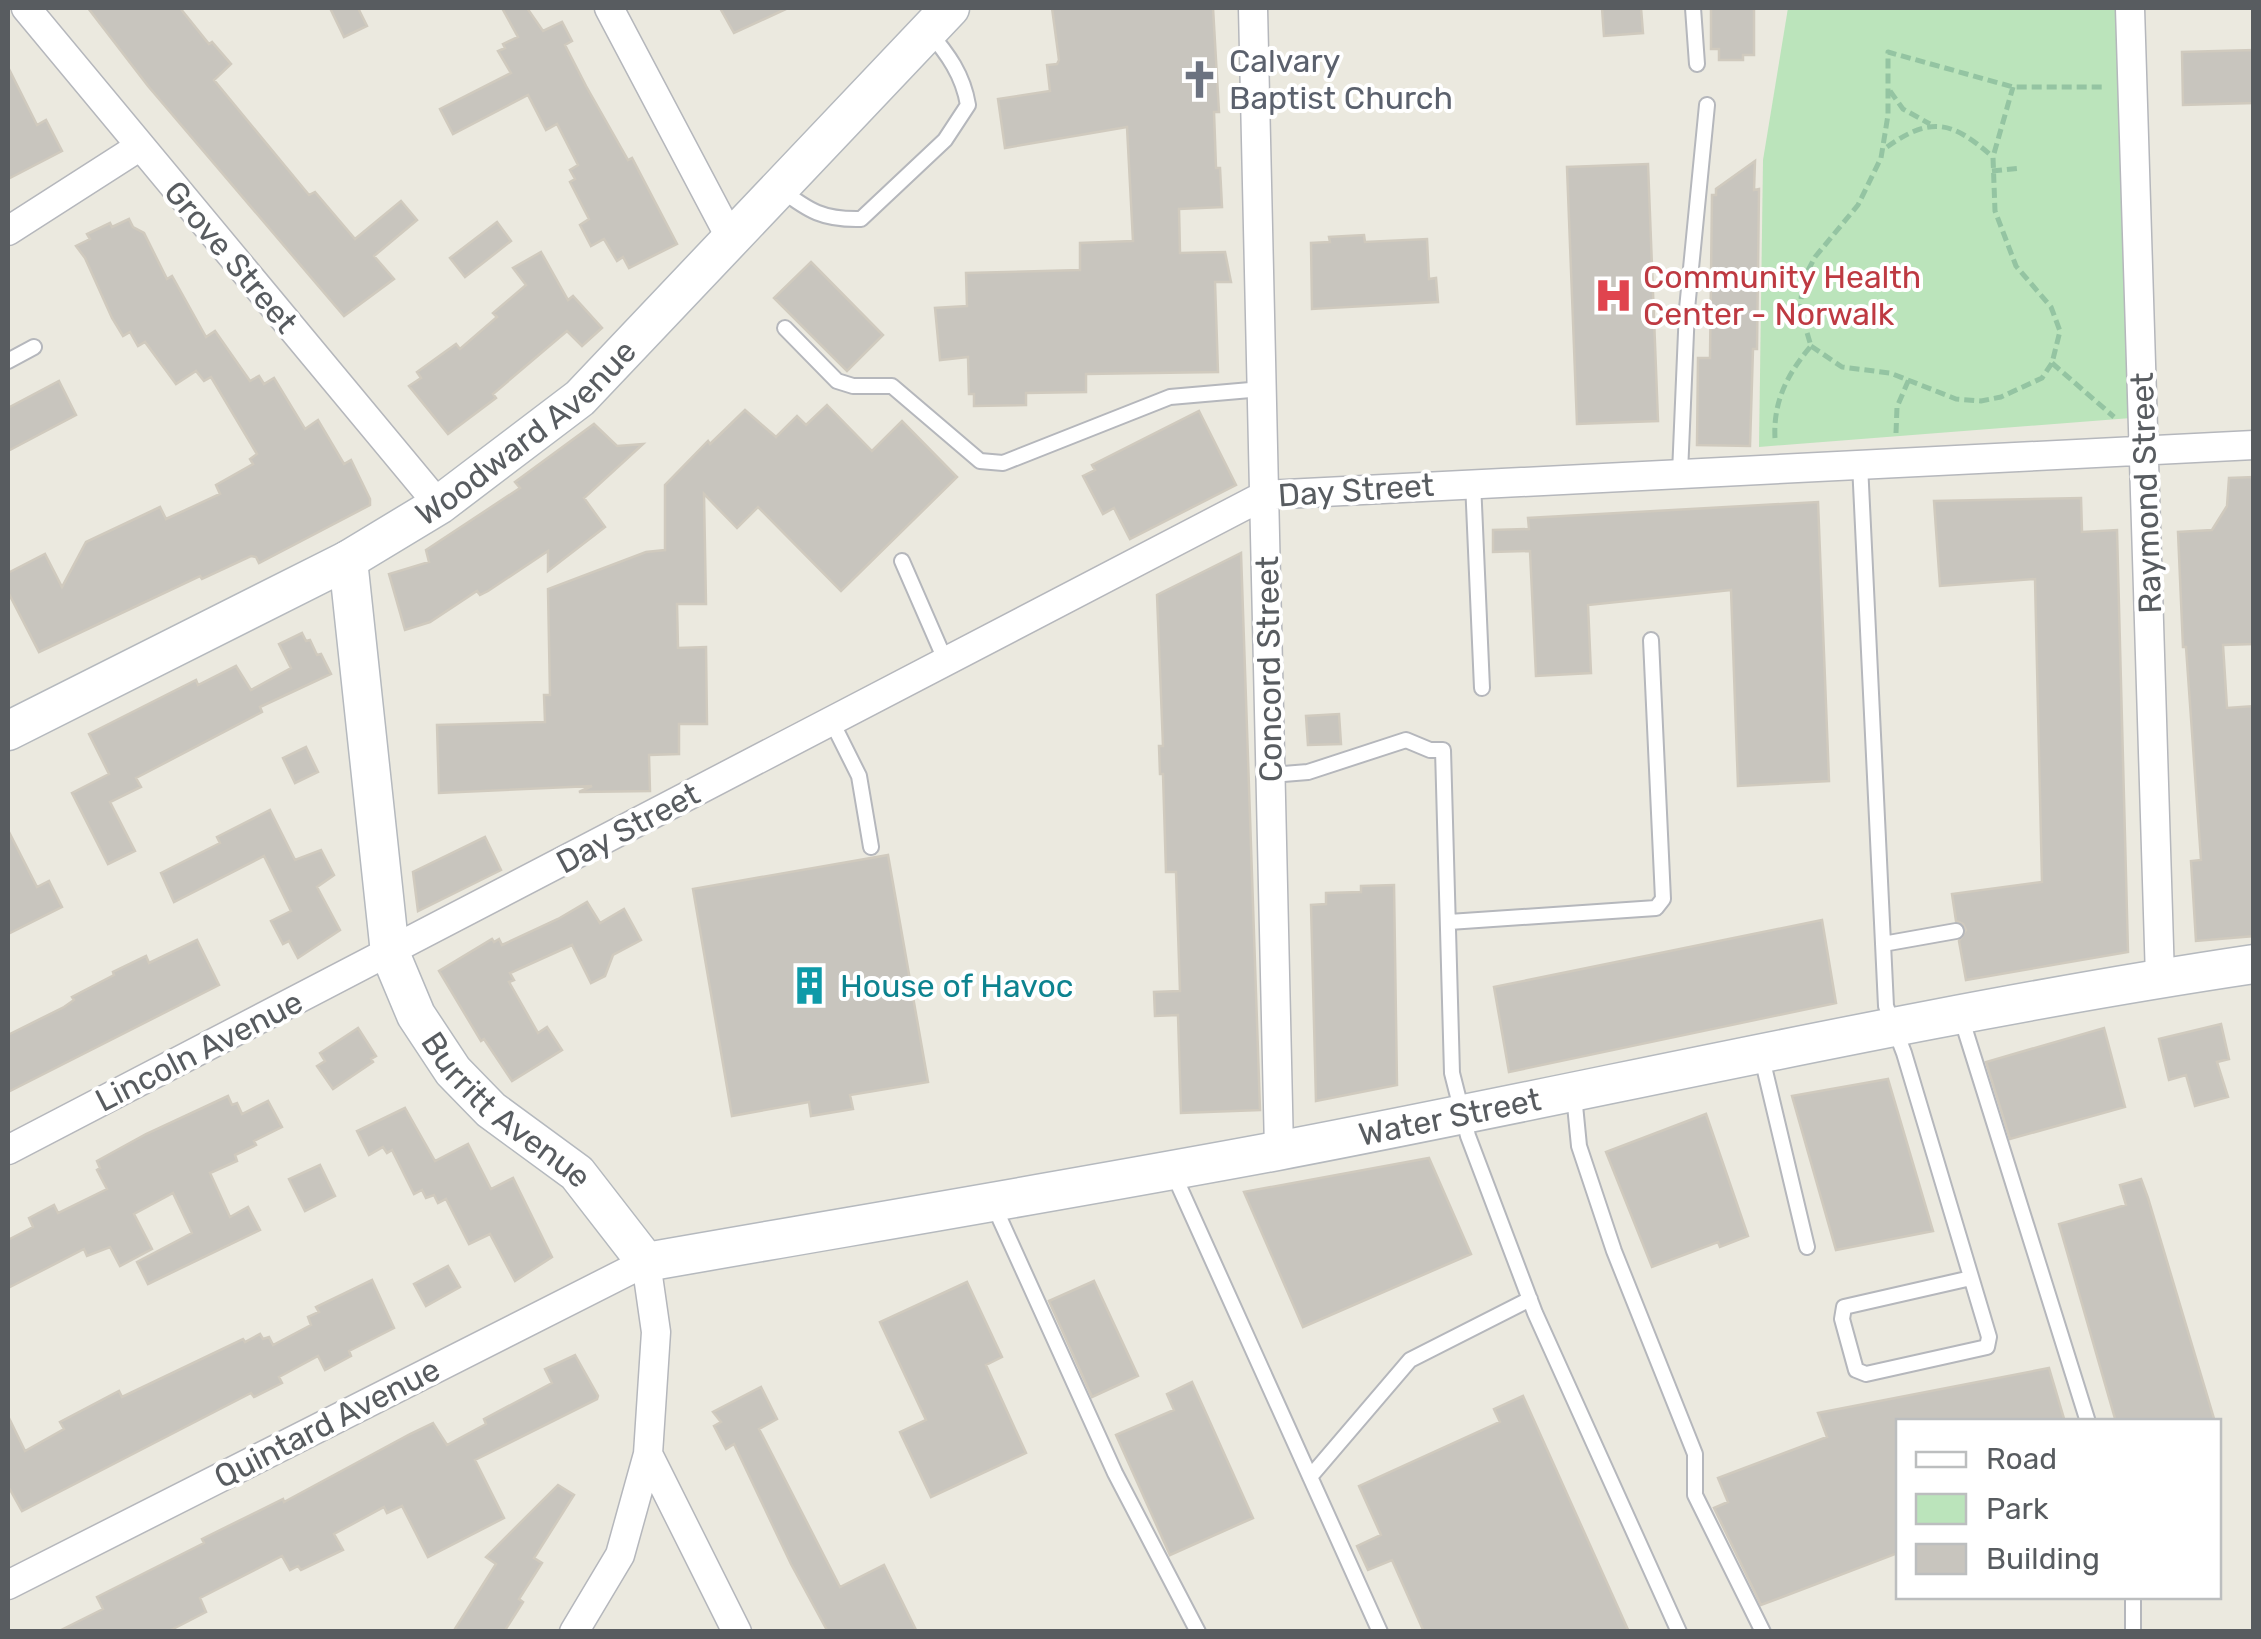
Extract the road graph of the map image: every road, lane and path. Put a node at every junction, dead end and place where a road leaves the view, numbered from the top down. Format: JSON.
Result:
{"nodes":[{"id":1,"x":26,"y":8,"type":"edge"},
{"id":2,"x":609,"y":8,"type":"edge"},
{"id":3,"x":1253,"y":8,"type":"edge"},
{"id":4,"x":1693,"y":8,"type":"edge"},
{"id":5,"x":2130,"y":8,"type":"edge"},
{"id":6,"x":939,"y":19,"type":"edge"},
{"id":7,"x":1696,"y":64,"type":"dead end"},
{"id":8,"x":2012,"y":87,"type":"junction"},
{"id":9,"x":2115,"y":87,"type":"dead end"},
{"id":10,"x":1888,"y":88,"type":"junction"},
{"id":11,"x":1707,"y":105,"type":"dead end"},
{"id":12,"x":1935,"y":126,"type":"junction"},
{"id":13,"x":139,"y":148,"type":"junction"},
{"id":14,"x":1884,"y":149,"type":"junction"},
{"id":15,"x":1993,"y":157,"type":"junction"},
{"id":16,"x":2021,"y":168,"type":"dead end"},
{"id":17,"x":1992,"y":171,"type":"junction"},
{"id":18,"x":779,"y":189,"type":"junction"},
{"id":19,"x":8,"y":231,"type":"edge"},
{"id":20,"x":731,"y":239,"type":"junction"},
{"id":21,"x":785,"y":328,"type":"dead end"},
{"id":22,"x":1812,"y":346,"type":"junction"},
{"id":23,"x":34,"y":347,"type":"dead end"},
{"id":24,"x":8,"y":362,"type":"edge"},
{"id":25,"x":2052,"y":363,"type":"junction"},
{"id":26,"x":1909,"y":379,"type":"junction"},
{"id":27,"x":1262,"y":389,"type":"junction"},
{"id":28,"x":2119,"y":422,"type":"dead end"},
{"id":29,"x":1896,"y":433,"type":"dead end"},
{"id":30,"x":1775,"y":438,"type":"dead end"},
{"id":31,"x":2254,"y":444,"type":"edge"},
{"id":32,"x":2145,"y":452,"type":"junction"},
{"id":33,"x":1860,"y":464,"type":"junction"},
{"id":34,"x":1680,"y":473,"type":"junction"},
{"id":35,"x":1473,"y":482,"type":"junction"},
{"id":36,"x":1265,"y":495,"type":"junction"},
{"id":37,"x":439,"y":505,"type":"junction"},
{"id":38,"x":348,"y":560,"type":"junction"},
{"id":39,"x":902,"y":561,"type":"dead end"},
{"id":40,"x":1650,"y":640,"type":"dead end"},
{"id":41,"x":946,"y":662,"type":"junction"},
{"id":42,"x":1482,"y":688,"type":"dead end"},
{"id":43,"x":832,"y":722,"type":"junction"},
{"id":44,"x":8,"y":731,"type":"edge"},
{"id":45,"x":1271,"y":775,"type":"junction"},
{"id":46,"x":871,"y":847,"type":"dead end"},
{"id":47,"x":1449,"y":922,"type":"junction"},
{"id":48,"x":1956,"y":931,"type":"dead end"},
{"id":49,"x":1883,"y":944,"type":"junction"},
{"id":50,"x":390,"y":953,"type":"junction"},
{"id":51,"x":2254,"y":964,"type":"edge"},
{"id":52,"x":2160,"y":978,"type":"junction"},
{"id":53,"x":1960,"y":1016,"type":"junction"},
{"id":54,"x":1894,"y":1029,"type":"junction"},
{"id":55,"x":1760,"y":1054,"type":"junction"},
{"id":56,"x":1574,"y":1090,"type":"junction"},
{"id":57,"x":1460,"y":1113,"type":"junction"},
{"id":58,"x":8,"y":1150,"type":"edge"},
{"id":59,"x":1280,"y":1150,"type":"junction"},
{"id":60,"x":1171,"y":1170,"type":"junction"},
{"id":61,"x":992,"y":1201,"type":"junction"},
{"id":62,"x":1807,"y":1247,"type":"dead end"},
{"id":63,"x":646,"y":1262,"type":"junction"},
{"id":64,"x":1972,"y":1278,"type":"junction"},
{"id":65,"x":1530,"y":1299,"type":"junction"},
{"id":66,"x":2087,"y":1419,"type":"edge"},
{"id":67,"x":648,"y":1454,"type":"junction"},
{"id":68,"x":1310,"y":1477,"type":"junction"},
{"id":69,"x":8,"y":1585,"type":"edge"},
{"id":70,"x":2133,"y":1599,"type":"edge"},
{"id":71,"x":574,"y":1632,"type":"edge"},
{"id":72,"x":737,"y":1632,"type":"edge"},
{"id":73,"x":1198,"y":1632,"type":"edge"},
{"id":74,"x":1380,"y":1632,"type":"edge"},
{"id":75,"x":1679,"y":1632,"type":"edge"},
{"id":76,"x":1763,"y":1632,"type":"edge"},
{"id":77,"x":2134,"y":1632,"type":"edge"}],
"edges":[{"from":1,"to":13,"type":"street","name":"Grove Street"},
{"from":2,"to":20,"type":"street"},
{"from":3,"to":27,"type":"street","name":"Concord Street"},
{"from":4,"to":7,"type":"lane"},
{"from":5,"to":32,"type":"street","name":"Raymond Street"},
{"from":6,"to":18,"type":"main road","name":"Woodward Avenue"},
{"from":6,"to":18,"type":"lane"},
{"from":8,"to":9,"type":"path"},
{"from":8,"to":10,"type":"path"},
{"from":8,"to":15,"type":"path"},
{"from":10,"to":12,"type":"path"},
{"from":10,"to":14,"type":"path"},
{"from":11,"to":34,"type":"lane"},
{"from":12,"to":14,"type":"path"},
{"from":12,"to":15,"type":"path"},
{"from":13,"to":19,"type":"street"},
{"from":13,"to":37,"type":"street","name":"Grove Street"},
{"from":14,"to":22,"type":"path"},
{"from":15,"to":17,"type":"path"},
{"from":16,"to":17,"type":"path"},
{"from":17,"to":25,"type":"path"},
{"from":18,"to":20,"type":"main road","name":"Woodward Avenue"},
{"from":20,"to":37,"type":"main road","name":"Woodward Avenue"},
{"from":21,"to":27,"type":"lane"},
{"from":22,"to":26,"type":"path"},
{"from":22,"to":30,"type":"path"},
{"from":23,"to":24,"type":"lane"},
{"from":25,"to":26,"type":"path"},
{"from":25,"to":28,"type":"path"},
{"from":26,"to":29,"type":"path"},
{"from":27,"to":36,"type":"street","name":"Concord Street"},
{"from":31,"to":32,"type":"street","name":"Day Street"},
{"from":32,"to":33,"type":"street","name":"Day Street"},
{"from":32,"to":52,"type":"street","name":"Raymond Street"},
{"from":33,"to":34,"type":"street","name":"Day Street"},
{"from":33,"to":49,"type":"lane"},
{"from":34,"to":35,"type":"street","name":"Day Street"},
{"from":35,"to":36,"type":"street","name":"Day Street"},
{"from":35,"to":42,"type":"lane"},
{"from":36,"to":41,"type":"street","name":"Day Street"},
{"from":36,"to":45,"type":"street","name":"Concord Street"},
{"from":37,"to":38,"type":"main road","name":"Woodward Avenue"},
{"from":38,"to":44,"type":"main road","name":"Woodward Avenue"},
{"from":38,"to":50,"type":"main road","name":"Burritt Avenue"},
{"from":39,"to":41,"type":"lane"},
{"from":40,"to":47,"type":"lane"},
{"from":41,"to":43,"type":"street","name":"Day Street"},
{"from":43,"to":46,"type":"lane"},
{"from":43,"to":50,"type":"street","name":"Day Street"},
{"from":45,"to":47,"type":"lane"},
{"from":45,"to":59,"type":"street","name":"Concord Street"},
{"from":47,"to":57,"type":"lane"},
{"from":48,"to":49,"type":"lane"},
{"from":49,"to":54,"type":"lane"},
{"from":50,"to":58,"type":"street","name":"Lincoln Avenue"},
{"from":50,"to":63,"type":"main road","name":"Burritt Avenue"},
{"from":51,"to":52,"type":"main road","name":"Water Street"},
{"from":52,"to":53,"type":"main road","name":"Water Street"},
{"from":53,"to":54,"type":"main road","name":"Water Street"},
{"from":53,"to":66,"type":"lane"},
{"from":54,"to":55,"type":"main road","name":"Water Street"},
{"from":54,"to":64,"type":"lane"},
{"from":55,"to":56,"type":"main road","name":"Water Street"},
{"from":55,"to":62,"type":"lane"},
{"from":56,"to":57,"type":"main road","name":"Water Street"},
{"from":56,"to":76,"type":"lane"},
{"from":57,"to":59,"type":"main road","name":"Water Street"},
{"from":57,"to":65,"type":"lane"},
{"from":59,"to":60,"type":"main road","name":"Water Street"},
{"from":60,"to":61,"type":"main road","name":"Water Street"},
{"from":60,"to":68,"type":"lane"},
{"from":61,"to":63,"type":"main road","name":"Water Street"},
{"from":61,"to":73,"type":"lane"},
{"from":63,"to":67,"type":"street","name":"Burritt Avenue"},
{"from":63,"to":69,"type":"street","name":"Quintard Avenue"},
{"from":64,"to":64,"type":"lane"},
{"from":65,"to":68,"type":"lane"},
{"from":65,"to":75,"type":"lane"},
{"from":67,"to":71,"type":"street","name":"Burritt Avenue"},
{"from":67,"to":72,"type":"street"},
{"from":68,"to":74,"type":"lane"},
{"from":70,"to":77,"type":"lane"}]}
